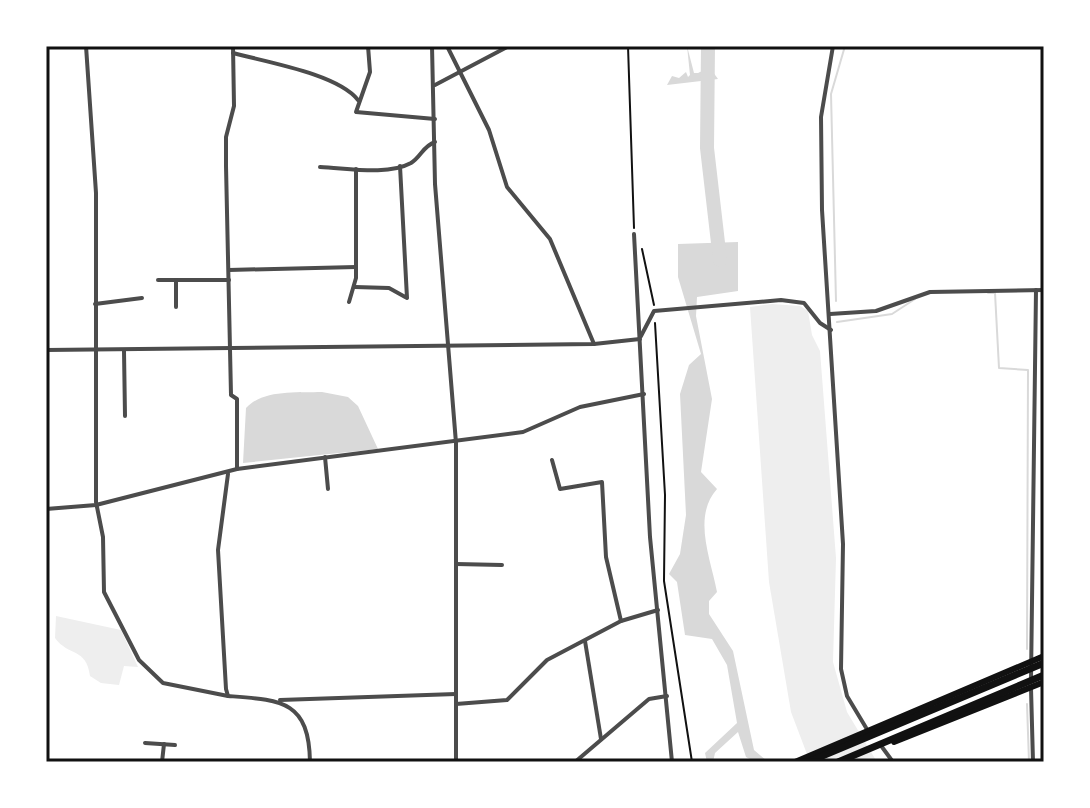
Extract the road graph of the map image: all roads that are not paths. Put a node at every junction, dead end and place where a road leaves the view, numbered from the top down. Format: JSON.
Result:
{"nodes":[{"id":1,"x":86,"y":46,"type":"edge"},
{"id":2,"x":233,"y":46,"type":"edge"},
{"id":3,"x":368,"y":46,"type":"edge"},
{"id":4,"x":432,"y":46,"type":"edge"},
{"id":5,"x":447,"y":46,"type":"edge"},
{"id":6,"x":509,"y":46,"type":"edge"},
{"id":7,"x":833,"y":46,"type":"edge"},
{"id":8,"x":496,"y":49,"type":"edge"},
{"id":9,"x":233,"y":53,"type":"junction"},
{"id":10,"x":458,"y":72,"type":"junction"},
{"id":11,"x":435,"y":85,"type":"junction"},
{"id":12,"x":358,"y":100,"type":"junction"},
{"id":13,"x":435,"y":119,"type":"junction"},
{"id":14,"x":435,"y":142,"type":"junction"},
{"id":15,"x":400,"y":166,"type":"junction"},
{"id":16,"x":320,"y":167,"type":"dead end"},
{"id":17,"x":356,"y":169,"type":"junction"},
{"id":18,"x":634,"y":234,"type":"road end"},
{"id":19,"x":356,"y":267,"type":"junction"},
{"id":20,"x":229,"y":270,"type":"junction"},
{"id":21,"x":158,"y":280,"type":"dead end"},
{"id":22,"x":176,"y":280,"type":"junction"},
{"id":23,"x":229,"y":280,"type":"junction"},
{"id":24,"x":355,"y":287,"type":"junction"},
{"id":25,"x":1036,"y":290,"type":"junction"},
{"id":26,"x":1044,"y":290,"type":"edge"},
{"id":27,"x":142,"y":298,"type":"dead end"},
{"id":28,"x":349,"y":302,"type":"dead end"},
{"id":29,"x":95,"y":304,"type":"junction"},
{"id":30,"x":176,"y":307,"type":"dead end"},
{"id":31,"x":830,"y":314,"type":"junction"},
{"id":32,"x":831,"y":330,"type":"junction"},
{"id":33,"x":640,"y":339,"type":"junction"},
{"id":34,"x":594,"y":344,"type":"junction"},
{"id":35,"x":447,"y":346,"type":"junction"},
{"id":36,"x":230,"y":348,"type":"junction"},
{"id":37,"x":46,"y":350,"type":"edge"},
{"id":38,"x":95,"y":351,"type":"junction"},
{"id":39,"x":124,"y":351,"type":"junction"},
{"id":40,"x":644,"y":394,"type":"junction"},
{"id":41,"x":125,"y":416,"type":"dead end"},
{"id":42,"x":456,"y":443,"type":"junction"},
{"id":43,"x":325,"y":457,"type":"junction"},
{"id":44,"x":552,"y":460,"type":"dead end"},
{"id":45,"x":237,"y":469,"type":"junction"},
{"id":46,"x":228,"y":472,"type":"junction"},
{"id":47,"x":328,"y":489,"type":"dead end"},
{"id":48,"x":96,"y":505,"type":"junction"},
{"id":49,"x":46,"y":509,"type":"edge"},
{"id":50,"x":456,"y":564,"type":"junction"},
{"id":51,"x":502,"y":565,"type":"dead end"},
{"id":52,"x":658,"y":610,"type":"junction"},
{"id":53,"x":621,"y":621,"type":"junction"},
{"id":54,"x":585,"y":641,"type":"junction"},
{"id":55,"x":1044,"y":656,"type":"edge"},
{"id":56,"x":1031,"y":661,"type":"junction"},
{"id":57,"x":1044,"y":663,"type":"edge"},
{"id":58,"x":1044,"y":675,"type":"edge"},
{"id":59,"x":1044,"y":682,"type":"edge"},
{"id":60,"x":1031,"y":688,"type":"junction"},
{"id":61,"x":456,"y":694,"type":"junction"},
{"id":62,"x":228,"y":696,"type":"junction"},
{"id":63,"x":667,"y":696,"type":"junction"},
{"id":64,"x":278,"y":700,"type":"junction"},
{"id":65,"x":456,"y":704,"type":"junction"},
{"id":66,"x":867,"y":733,"type":"junction"},
{"id":67,"x":601,"y":739,"type":"junction"},
{"id":68,"x":145,"y":743,"type":"dead end"},
{"id":69,"x":164,"y":744,"type":"junction"},
{"id":70,"x":175,"y":745,"type":"dead end"},
{"id":71,"x":879,"y":748,"type":"junction"},
{"id":72,"x":162,"y":762,"type":"edge"},
{"id":73,"x":310,"y":762,"type":"edge"},
{"id":74,"x":456,"y":762,"type":"edge"},
{"id":75,"x":575,"y":762,"type":"edge"},
{"id":76,"x":672,"y":762,"type":"edge"},
{"id":77,"x":795,"y":762,"type":"edge"},
{"id":78,"x":808,"y":762,"type":"edge"},
{"id":79,"x":838,"y":762,"type":"edge"},
{"id":80,"x":846,"y":762,"type":"edge"},
{"id":81,"x":893,"y":762,"type":"edge"},
{"id":82,"x":1033,"y":762,"type":"edge"}],
"edges":[{"from":1,"to":29,"type":"street"},
{"from":2,"to":9,"type":"street"},
{"from":3,"to":12,"type":"street"},
{"from":4,"to":11,"type":"street"},
{"from":5,"to":10,"type":"street"},
{"from":6,"to":8,"type":"street"},
{"from":7,"to":31,"type":"street"},
{"from":8,"to":10,"type":"street"},
{"from":9,"to":12,"type":"street"},
{"from":9,"to":20,"type":"street"},
{"from":10,"to":11,"type":"street"},
{"from":10,"to":34,"type":"street"},
{"from":11,"to":13,"type":"street"},
{"from":12,"to":13,"type":"street"},
{"from":13,"to":14,"type":"street"},
{"from":14,"to":15,"type":"street"},
{"from":14,"to":35,"type":"street"},
{"from":15,"to":17,"type":"street"},
{"from":15,"to":24,"type":"street"},
{"from":16,"to":17,"type":"street"},
{"from":17,"to":19,"type":"street"},
{"from":18,"to":33,"type":"street"},
{"from":19,"to":20,"type":"street"},
{"from":19,"to":24,"type":"street"},
{"from":20,"to":23,"type":"street"},
{"from":21,"to":22,"type":"street"},
{"from":22,"to":23,"type":"street"},
{"from":22,"to":30,"type":"street"},
{"from":23,"to":36,"type":"street"},
{"from":24,"to":28,"type":"street"},
{"from":25,"to":26,"type":"street"},
{"from":25,"to":31,"type":"street"},
{"from":25,"to":56,"type":"street"},
{"from":27,"to":29,"type":"street"},
{"from":29,"to":38,"type":"street"},
{"from":31,"to":32,"type":"street"},
{"from":32,"to":33,"type":"street"},
{"from":32,"to":66,"type":"street"},
{"from":33,"to":34,"type":"street"},
{"from":33,"to":40,"type":"street"},
{"from":34,"to":35,"type":"street"},
{"from":35,"to":36,"type":"street"},
{"from":35,"to":42,"type":"street"},
{"from":36,"to":39,"type":"street"},
{"from":36,"to":45,"type":"street"},
{"from":37,"to":38,"type":"street"},
{"from":38,"to":39,"type":"street"},
{"from":38,"to":48,"type":"street"},
{"from":39,"to":41,"type":"street"},
{"from":40,"to":42,"type":"street"},
{"from":40,"to":52,"type":"street"},
{"from":42,"to":43,"type":"street"},
{"from":42,"to":50,"type":"street"},
{"from":43,"to":45,"type":"street"},
{"from":43,"to":47,"type":"street"},
{"from":44,"to":53,"type":"street"},
{"from":45,"to":46,"type":"street"},
{"from":46,"to":48,"type":"street"},
{"from":46,"to":62,"type":"street"},
{"from":48,"to":49,"type":"street"},
{"from":48,"to":62,"type":"street"},
{"from":50,"to":51,"type":"street"},
{"from":50,"to":61,"type":"street"},
{"from":52,"to":53,"type":"street"},
{"from":52,"to":63,"type":"street"},
{"from":53,"to":54,"type":"street"},
{"from":54,"to":65,"type":"street"},
{"from":54,"to":67,"type":"street"},
{"from":55,"to":56,"type":"highway"},
{"from":56,"to":60,"type":"street"},
{"from":56,"to":66,"type":"highway"},
{"from":57,"to":78,"type":"highway"},
{"from":58,"to":79,"type":"highway"},
{"from":59,"to":60,"type":"highway"},
{"from":60,"to":71,"type":"highway"},
{"from":60,"to":82,"type":"street"},
{"from":61,"to":64,"type":"street"},
{"from":61,"to":65,"type":"street"},
{"from":62,"to":64,"type":"street"},
{"from":63,"to":67,"type":"street"},
{"from":63,"to":76,"type":"street"},
{"from":64,"to":73,"type":"street"},
{"from":65,"to":74,"type":"street"},
{"from":66,"to":77,"type":"highway"},
{"from":67,"to":75,"type":"street"},
{"from":68,"to":69,"type":"street"},
{"from":69,"to":70,"type":"street"},
{"from":69,"to":72,"type":"street"},
{"from":71,"to":80,"type":"highway"},
{"from":71,"to":81,"type":"street"}]}
